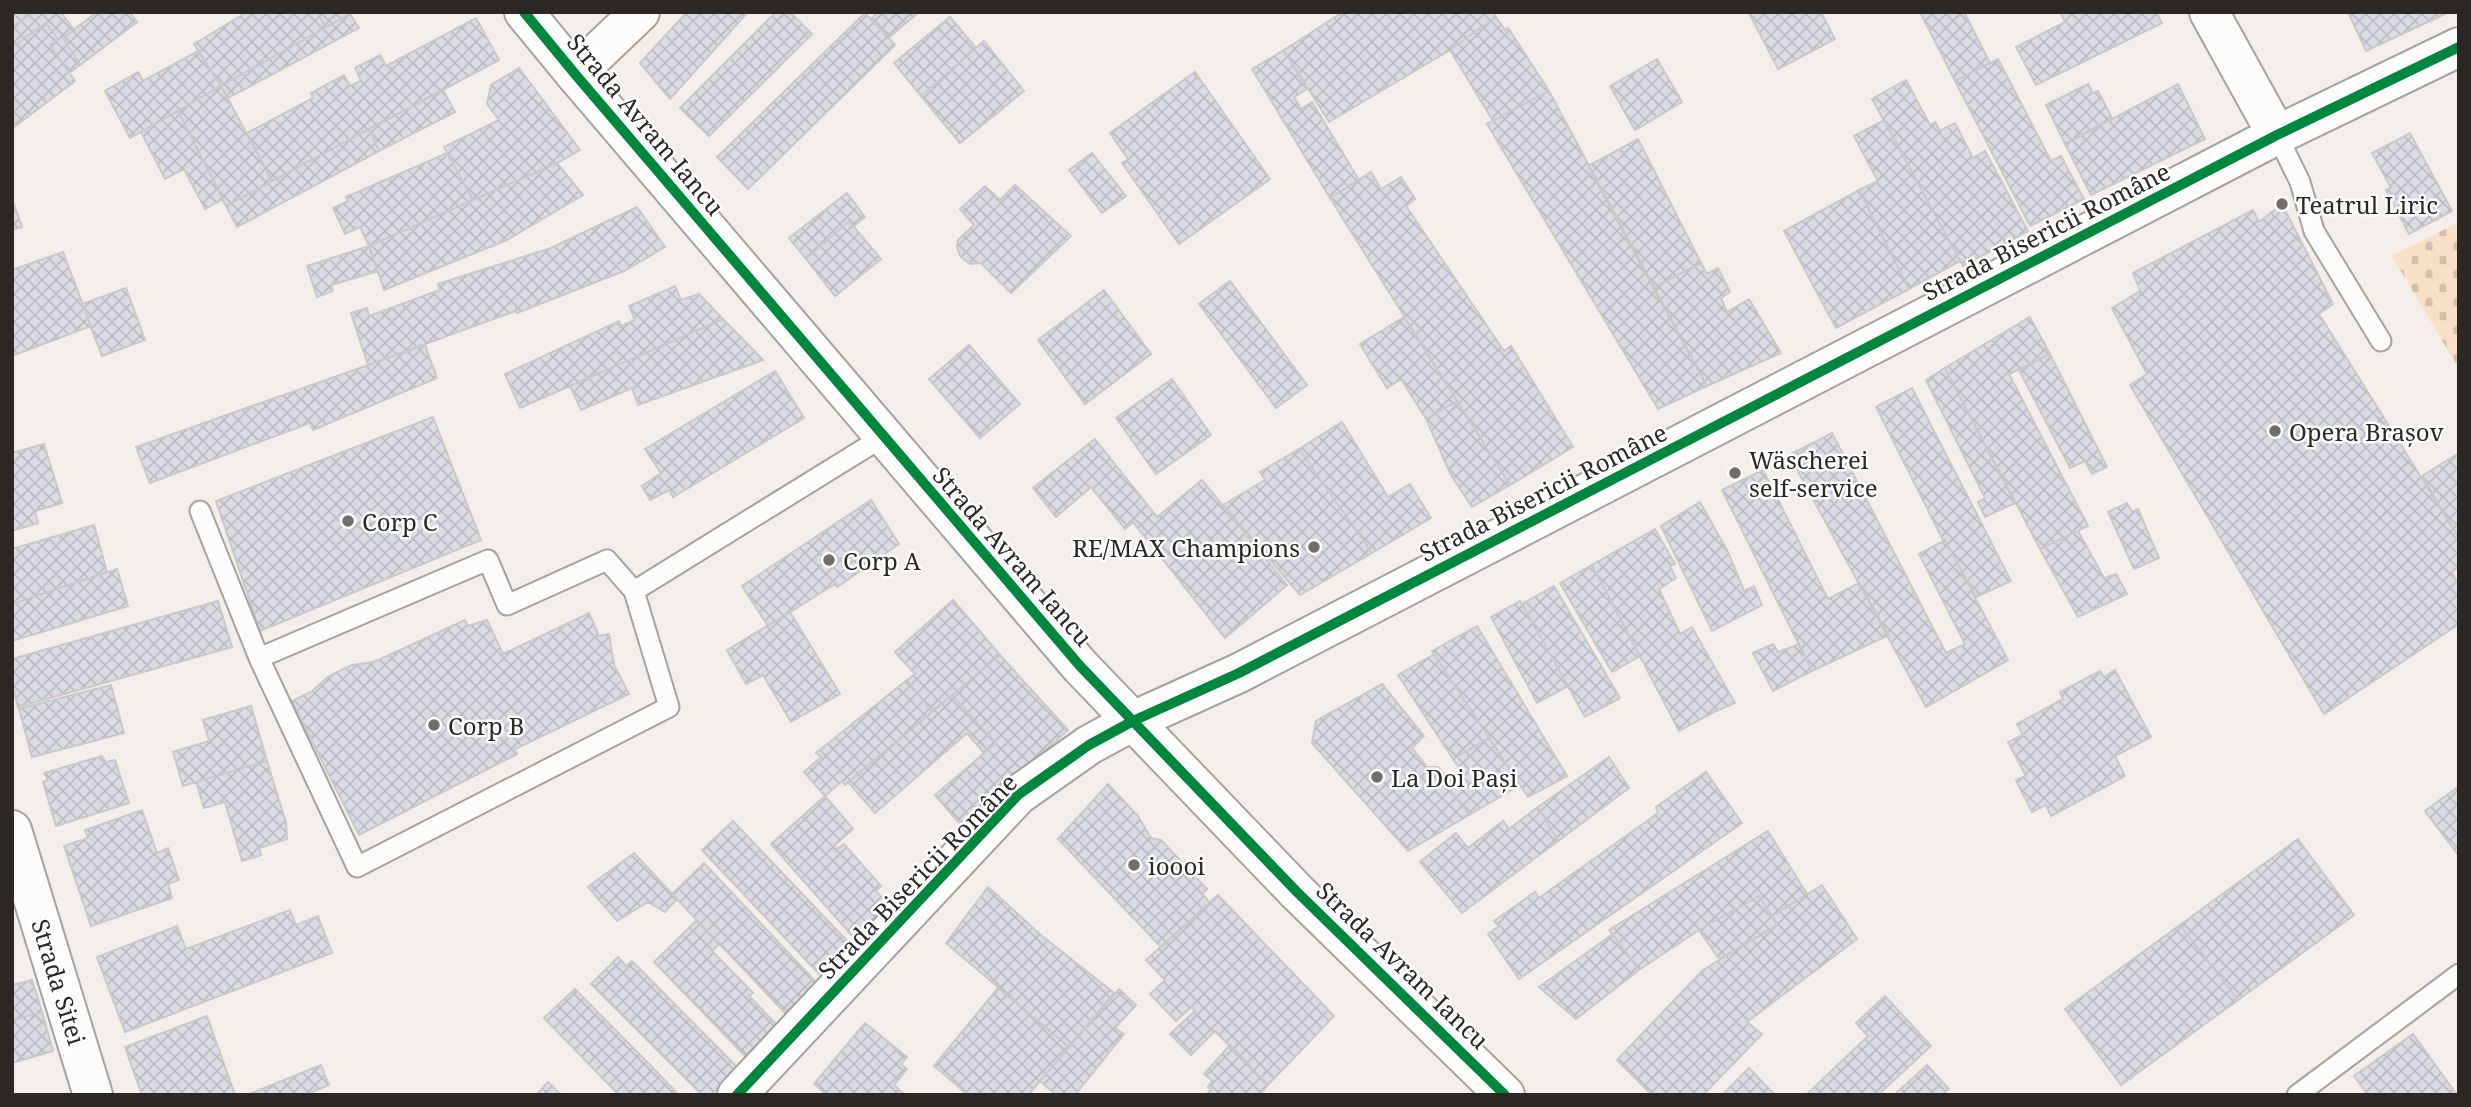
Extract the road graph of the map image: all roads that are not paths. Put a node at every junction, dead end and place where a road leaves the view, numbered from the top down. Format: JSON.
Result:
{"nodes":[{"id":1,"x":524,"y":12,"type":"edge"},
{"id":2,"x":640,"y":12,"type":"edge"},
{"id":3,"x":2209,"y":12,"type":"edge"},
{"id":4,"x":2459,"y":47,"type":"edge"},
{"id":5,"x":575,"y":74,"type":"junction"},
{"id":6,"x":2277,"y":135,"type":"junction"},
{"id":7,"x":2381,"y":341,"type":"dead end"},
{"id":8,"x":883,"y":437,"type":"junction"},
{"id":9,"x":200,"y":511,"type":"dead end"},
{"id":10,"x":634,"y":591,"type":"junction"},
{"id":11,"x":259,"y":658,"type":"junction"},
{"id":12,"x":1133,"y":722,"type":"junction"},
{"id":13,"x":12,"y":830,"type":"edge"},
{"id":14,"x":2459,"y":974,"type":"edge"},
{"id":15,"x":93,"y":1095,"type":"edge"},
{"id":16,"x":737,"y":1095,"type":"edge"},
{"id":17,"x":1505,"y":1095,"type":"edge"},
{"id":18,"x":2297,"y":1095,"type":"edge"}],
"edges":[{"from":1,"to":5,"type":"street","name":"Strada Avram Iancu"},
{"from":2,"to":5,"type":"street"},
{"from":3,"to":6,"type":"street"},
{"from":4,"to":6,"type":"street","name":"Strada Bisericii Române"},
{"from":5,"to":8,"type":"street","name":"Strada Avram Iancu"},
{"from":6,"to":7,"type":"lane"},
{"from":6,"to":12,"type":"street","name":"Strada Bisericii Române"},
{"from":8,"to":10,"type":"lane"},
{"from":8,"to":12,"type":"street","name":"Strada Avram Iancu"},
{"from":9,"to":11,"type":"lane"},
{"from":10,"to":11,"type":"lane"},
{"from":10,"to":11,"type":"lane"},
{"from":12,"to":16,"type":"street","name":"Strada Bisericii Române"},
{"from":12,"to":17,"type":"street","name":"Strada Avram Iancu"},
{"from":13,"to":15,"type":"street","name":"Strada Sitei"},
{"from":14,"to":18,"type":"lane"}]}
